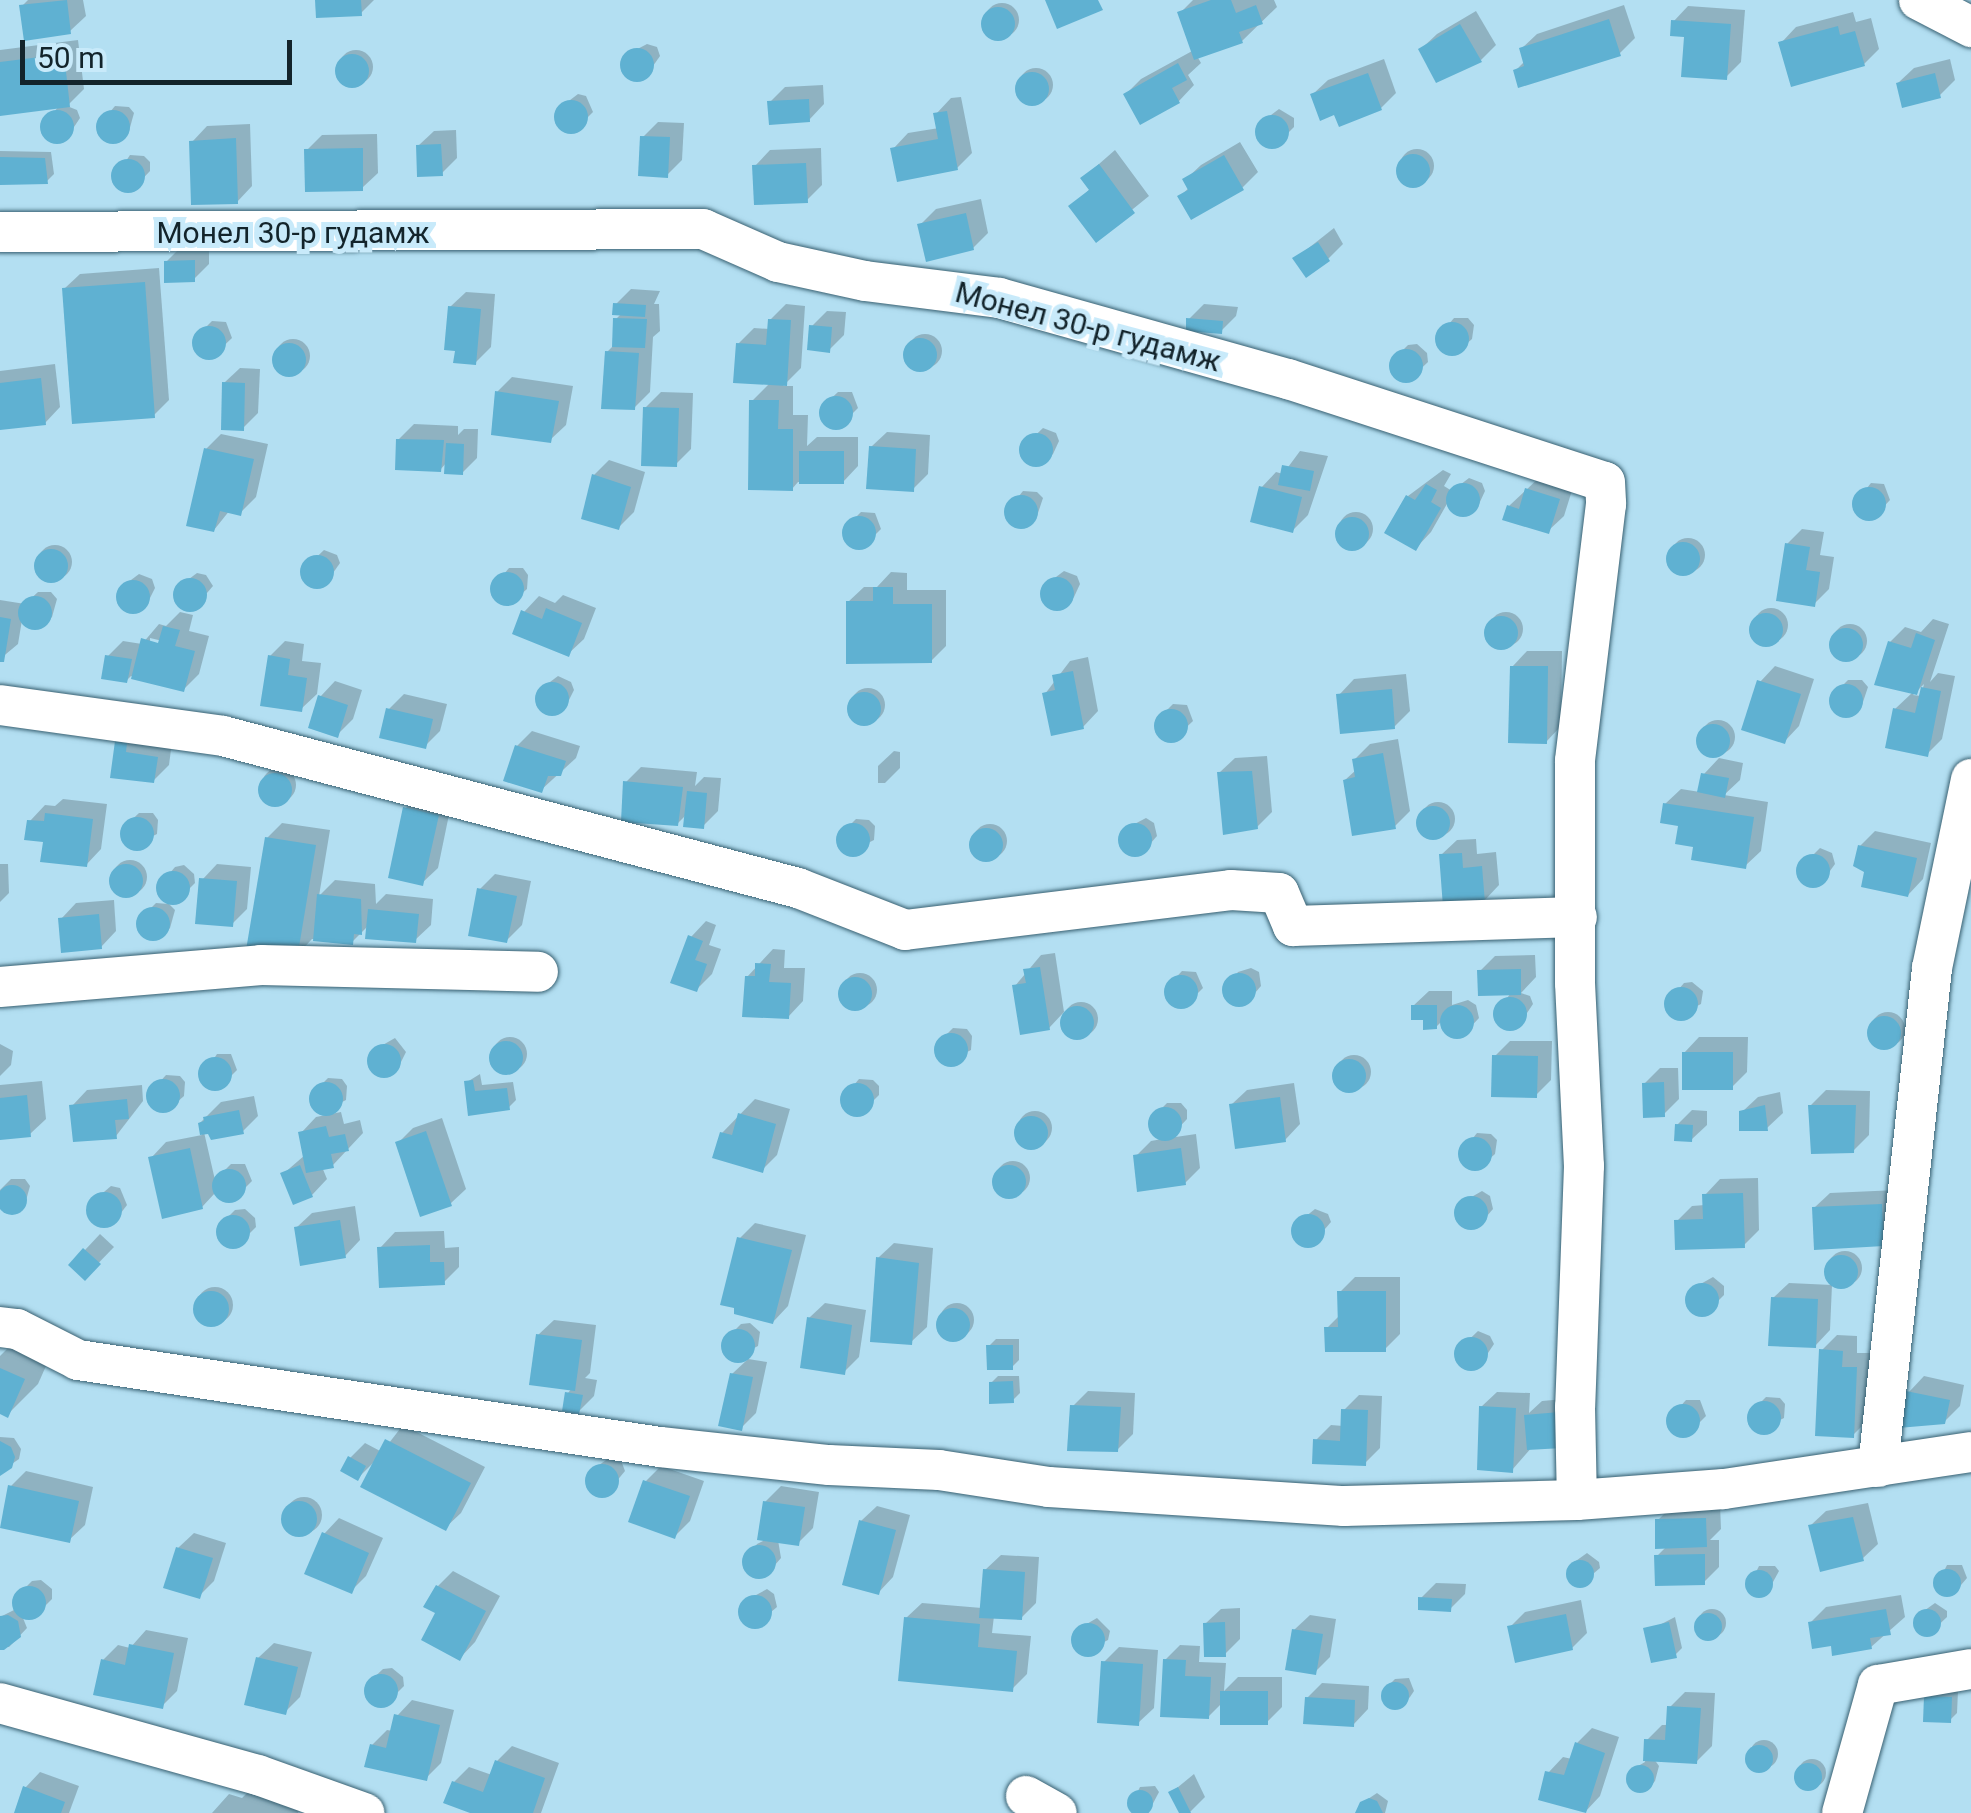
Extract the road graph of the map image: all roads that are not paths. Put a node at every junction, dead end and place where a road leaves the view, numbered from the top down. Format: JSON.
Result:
{"nodes":[{"id":1,"x":1919,"y":0,"type":"edge"},
{"id":2,"x":1971,"y":27,"type":"edge"},
{"id":3,"x":0,"y":232,"type":"edge"},
{"id":4,"x":0,"y":705,"type":"edge"},
{"id":5,"x":1971,"y":779,"type":"edge"},
{"id":6,"x":1577,"y":917,"type":"junction"},
{"id":7,"x":538,"y":972,"type":"dead end"},
{"id":8,"x":0,"y":987,"type":"edge"},
{"id":9,"x":0,"y":1327,"type":"edge"},
{"id":10,"x":1971,"y":1452,"type":"edge"},
{"id":11,"x":1878,"y":1467,"type":"junction"},
{"id":12,"x":1577,"y":1500,"type":"junction"},
{"id":13,"x":1971,"y":1669,"type":"edge"},
{"id":14,"x":0,"y":1703,"type":"edge"},
{"id":15,"x":364,"y":1813,"type":"edge"},
{"id":16,"x":1842,"y":1813,"type":"edge"}],
"edges":[{"from":1,"to":2,"type":"street"},
{"from":3,"to":6,"type":"street","name":"Монел 30-р гудамж"},
{"from":4,"to":6,"type":"street"},
{"from":5,"to":11,"type":"street"},
{"from":6,"to":12,"type":"street","name":"Монел 30-р гудамж"},
{"from":7,"to":8,"type":"street"},
{"from":9,"to":12,"type":"street"},
{"from":10,"to":11,"type":"street"},
{"from":11,"to":12,"type":"street"},
{"from":13,"to":16,"type":"street"},
{"from":14,"to":15,"type":"street"}]}
